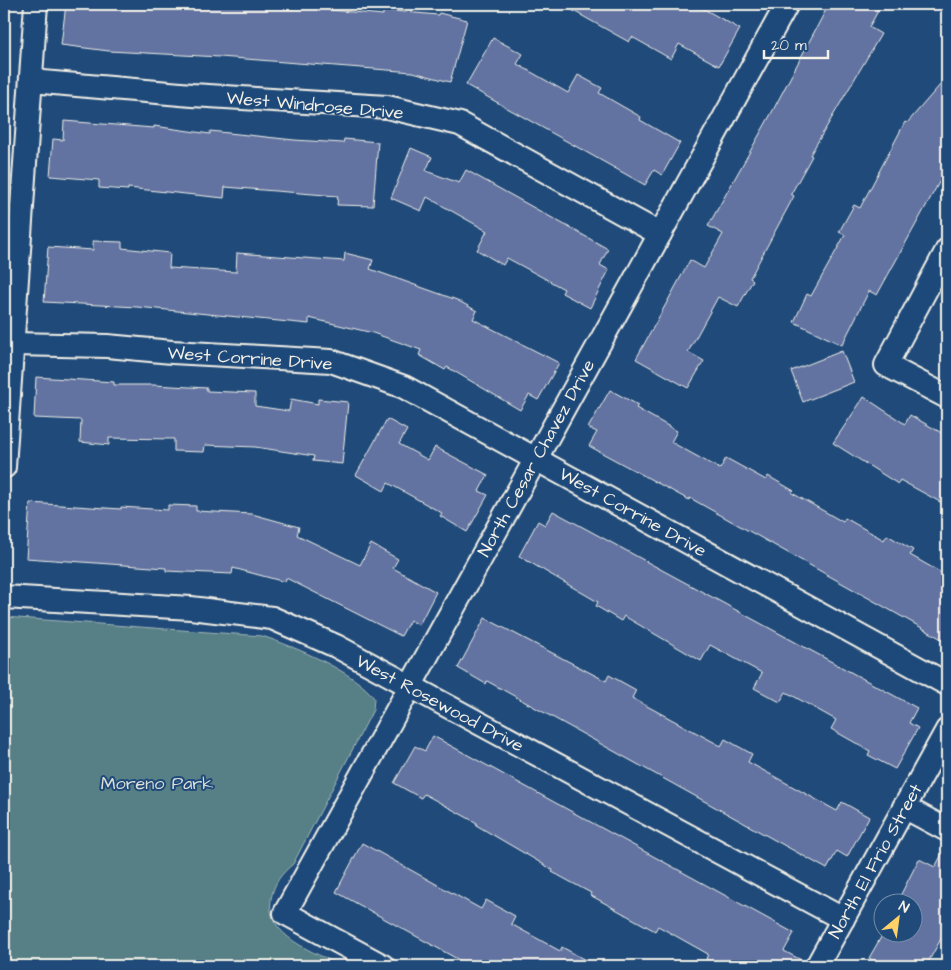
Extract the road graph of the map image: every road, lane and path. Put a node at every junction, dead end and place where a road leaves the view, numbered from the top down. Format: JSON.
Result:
{"nodes":[{"id":1,"x":36,"y":4,"type":"edge"},
{"id":2,"x":778,"y":7,"type":"edge"},
{"id":3,"x":31,"y":81,"type":"junction"},
{"id":4,"x":660,"y":234,"type":"junction"},
{"id":5,"x":947,"y":250,"type":"edge"},
{"id":6,"x":13,"y":344,"type":"junction"},
{"id":7,"x":947,"y":398,"type":"edge"},
{"id":8,"x":536,"y":459,"type":"junction"},
{"id":9,"x":4,"y":467,"type":"edge"},
{"id":10,"x":4,"y":597,"type":"edge"},
{"id":11,"x":947,"y":684,"type":"edge"},
{"id":12,"x":410,"y":687,"type":"junction"},
{"id":13,"x":947,"y":730,"type":"edge"},
{"id":14,"x":904,"y":807,"type":"junction"},
{"id":15,"x":947,"y":830,"type":"edge"},
{"id":16,"x":843,"y":920,"type":"junction"},
{"id":17,"x":383,"y":966,"type":"edge"},
{"id":18,"x":817,"y":966,"type":"edge"}],
"edges":[{"from":1,"to":3,"type":"street"},
{"from":2,"to":4,"type":"street","name":"North Cesar Chavez Drive"},
{"from":3,"to":4,"type":"street","name":"West Windrose Drive"},
{"from":3,"to":6,"type":"street"},
{"from":4,"to":8,"type":"street","name":"North Cesar Chavez Drive"},
{"from":5,"to":7,"type":"street"},
{"from":6,"to":8,"type":"street","name":"West Corrine Drive"},
{"from":6,"to":9,"type":"street"},
{"from":8,"to":11,"type":"street","name":"West Corrine Drive"},
{"from":8,"to":12,"type":"street","name":"North Cesar Chavez Drive"},
{"from":10,"to":12,"type":"street","name":"West Rosewood Drive"},
{"from":12,"to":16,"type":"street","name":"West Rosewood Drive"},
{"from":12,"to":17,"type":"street","name":"North Cesar Chavez Drive"},
{"from":13,"to":14,"type":"street","name":"North El Frio Street"},
{"from":14,"to":15,"type":"street"},
{"from":14,"to":16,"type":"street","name":"North El Frio Street"},
{"from":16,"to":18,"type":"street","name":"North El Frio Street"}]}
